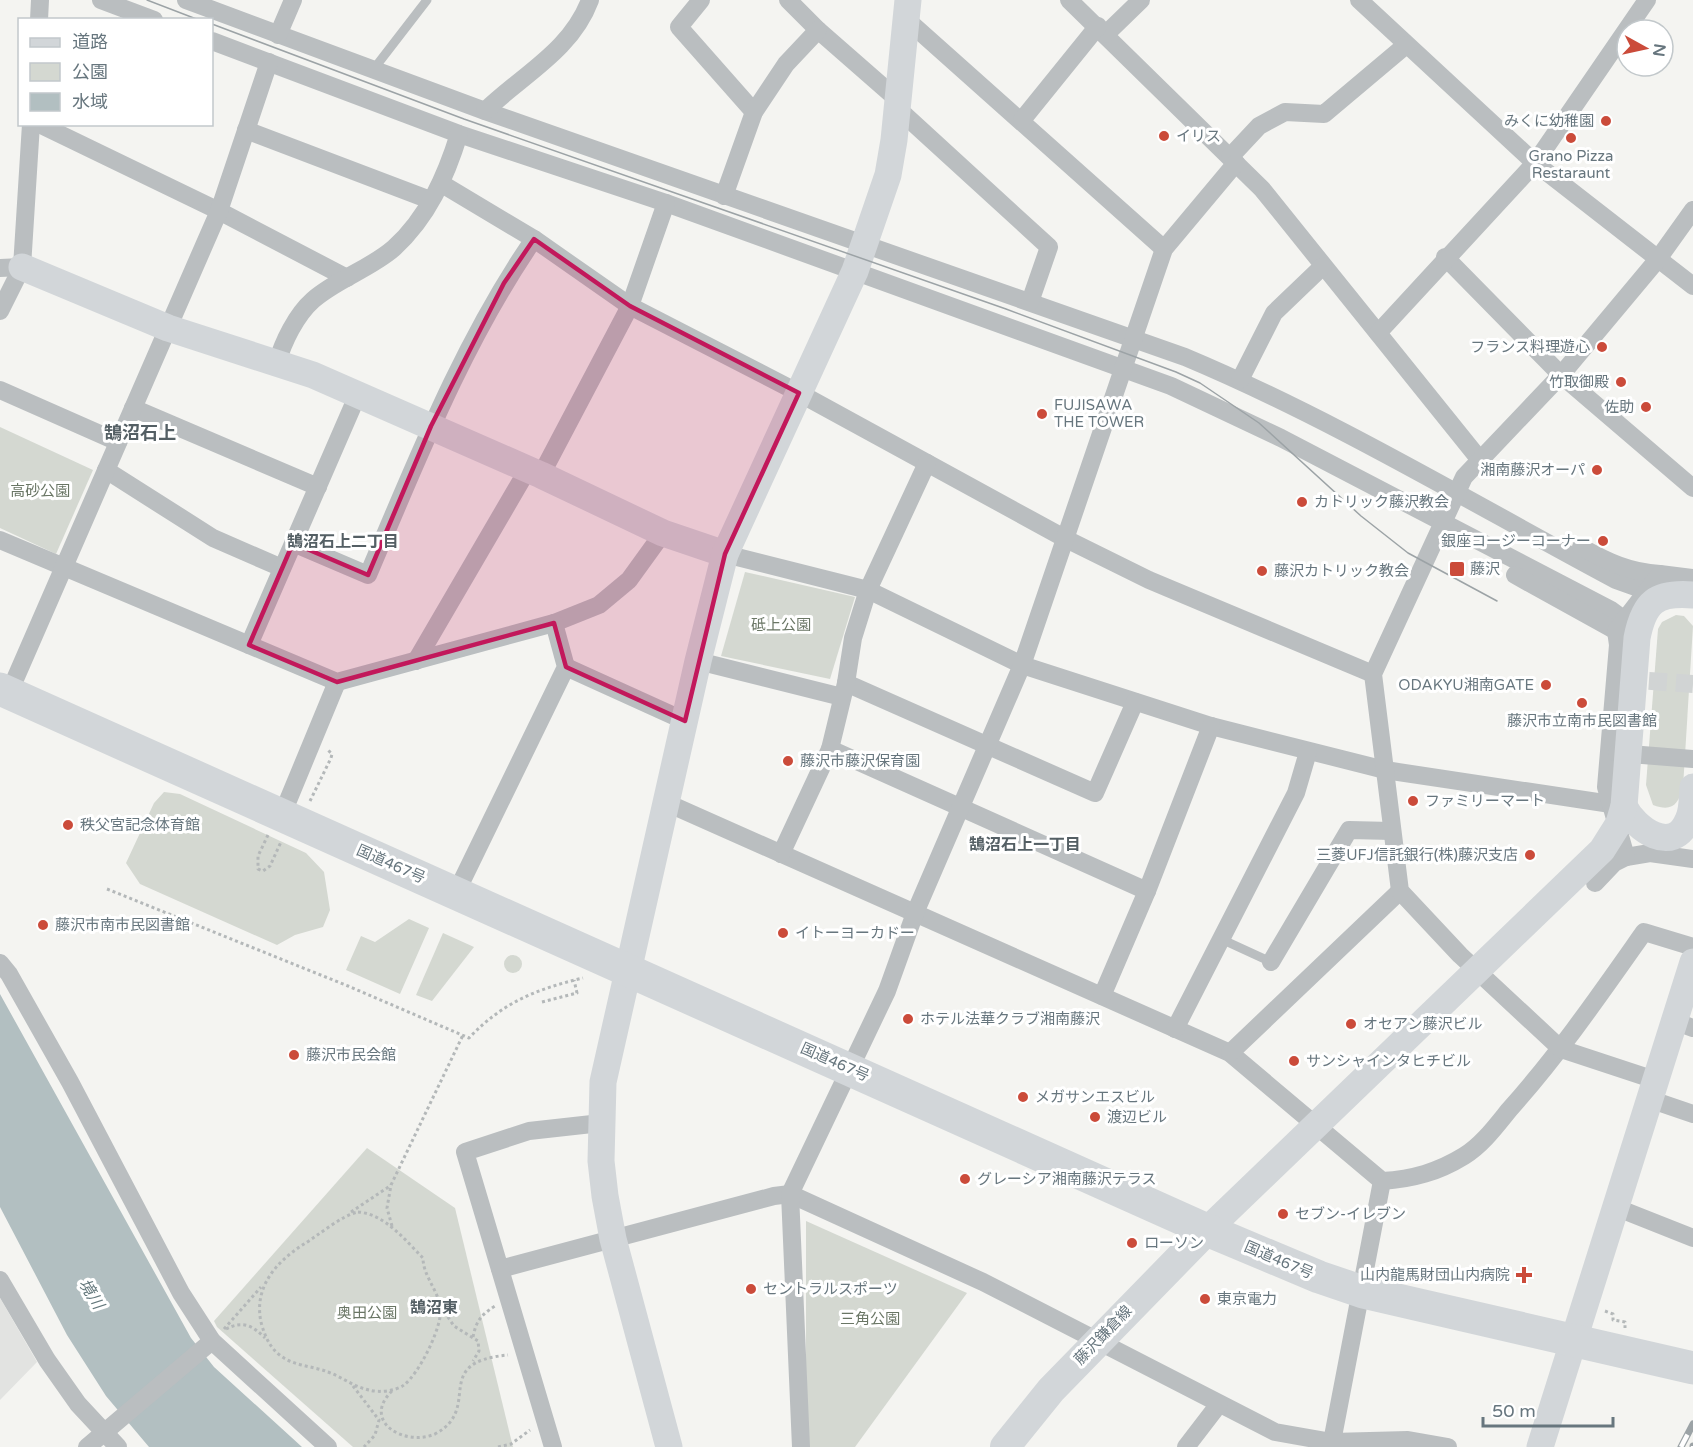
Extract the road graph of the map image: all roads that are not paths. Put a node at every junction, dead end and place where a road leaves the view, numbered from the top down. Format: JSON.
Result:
{"nodes":[{"id":1,"x":40,"y":0,"type":"edge"},
{"id":2,"x":101,"y":0,"type":"edge"},
{"id":3,"x":186,"y":0,"type":"edge"},
{"id":4,"x":293,"y":0,"type":"edge"},
{"id":5,"x":427,"y":0,"type":"edge"},
{"id":6,"x":701,"y":0,"type":"edge"},
{"id":7,"x":788,"y":0,"type":"edge"},
{"id":8,"x":1069,"y":0,"type":"edge"},
{"id":9,"x":1141,"y":0,"type":"edge"},
{"id":10,"x":1359,"y":0,"type":"edge"},
{"id":11,"x":1647,"y":0,"type":"edge"},
{"id":12,"x":584,"y":4,"type":"edge"},
{"id":13,"x":907,"y":9,"type":"edge"},
{"id":14,"x":39,"y":18,"type":"edge"},
{"id":15,"x":149,"y":18,"type":"edge"},
{"id":16,"x":818,"y":30,"type":"junction"},
{"id":17,"x":1102,"y":30,"type":"junction"},
{"id":18,"x":278,"y":35,"type":"junction"},
{"id":19,"x":213,"y":41,"type":"edge"},
{"id":20,"x":1406,"y":45,"type":"junction"},
{"id":21,"x":269,"y":62,"type":"junction"},
{"id":22,"x":373,"y":70,"type":"junction"},
{"id":23,"x":898,"y":104,"type":"junction"},
{"id":24,"x":485,"y":111,"type":"junction"},
{"id":25,"x":754,"y":112,"type":"junction"},
{"id":26,"x":1022,"y":120,"type":"junction"},
{"id":27,"x":31,"y":126,"type":"edge"},
{"id":28,"x":43,"y":126,"type":"edge"},
{"id":29,"x":246,"y":130,"type":"junction"},
{"id":30,"x":459,"y":134,"type":"junction"},
{"id":31,"x":1233,"y":160,"type":"junction"},
{"id":32,"x":1535,"y":163,"type":"junction"},
{"id":33,"x":442,"y":184,"type":"junction"},
{"id":34,"x":724,"y":196,"type":"junction"},
{"id":35,"x":430,"y":200,"type":"junction"},
{"id":36,"x":666,"y":203,"type":"junction"},
{"id":37,"x":1693,"y":210,"type":"edge"},
{"id":38,"x":219,"y":211,"type":"junction"},
{"id":39,"x":534,"y":239,"type":"junction"},
{"id":40,"x":865,"y":245,"type":"junction"},
{"id":41,"x":1164,"y":249,"type":"junction"},
{"id":42,"x":1446,"y":257,"type":"junction"},
{"id":43,"x":1658,"y":259,"type":"junction"},
{"id":44,"x":1323,"y":266,"type":"junction"},
{"id":45,"x":11,"y":267,"type":"edge"},
{"id":46,"x":855,"y":271,"type":"junction"},
{"id":47,"x":348,"y":278,"type":"junction"},
{"id":48,"x":1693,"y":286,"type":"edge"},
{"id":49,"x":1030,"y":302,"type":"junction"},
{"id":50,"x":630,"y":306,"type":"junction"},
{"id":51,"x":0,"y":311,"type":"edge"},
{"id":52,"x":168,"y":328,"type":"junction"},
{"id":53,"x":1378,"y":333,"type":"junction"},
{"id":54,"x":1134,"y":338,"type":"junction"},
{"id":55,"x":277,"y":363,"type":"junction"},
{"id":56,"x":1124,"y":368,"type":"junction"},
{"id":57,"x":1561,"y":375,"type":"junction"},
{"id":58,"x":1240,"y":380,"type":"junction"},
{"id":59,"x":0,"y":390,"type":"edge"},
{"id":60,"x":799,"y":393,"type":"junction"},
{"id":61,"x":358,"y":394,"type":"junction"},
{"id":62,"x":133,"y":408,"type":"junction"},
{"id":63,"x":431,"y":426,"type":"junction"},
{"id":64,"x":118,"y":442,"type":"junction"},
{"id":65,"x":1480,"y":460,"type":"junction"},
{"id":66,"x":927,"y":463,"type":"junction"},
{"id":67,"x":106,"y":470,"type":"junction"},
{"id":68,"x":535,"y":472,"type":"junction"},
{"id":69,"x":318,"y":487,"type":"junction"},
{"id":70,"x":1693,"y":488,"type":"edge"},
{"id":71,"x":1454,"y":494,"type":"junction"},
{"id":72,"x":1442,"y":522,"type":"junction"},
{"id":73,"x":663,"y":534,"type":"junction"},
{"id":74,"x":1066,"y":539,"type":"junction"},
{"id":75,"x":0,"y":540,"type":"edge"},
{"id":76,"x":1570,"y":542,"type":"dead end"},
{"id":77,"x":293,"y":543,"type":"junction"},
{"id":78,"x":725,"y":554,"type":"junction"},
{"id":79,"x":64,"y":567,"type":"junction"},
{"id":80,"x":282,"y":568,"type":"junction"},
{"id":81,"x":1515,"y":575,"type":"dead end"},
{"id":82,"x":1680,"y":585,"type":"edge"},
{"id":83,"x":868,"y":590,"type":"junction"},
{"id":84,"x":554,"y":623,"type":"junction"},
{"id":85,"x":1625,"y":631,"type":"junction"},
{"id":86,"x":249,"y":645,"type":"junction"},
{"id":87,"x":416,"y":661,"type":"junction"},
{"id":88,"x":698,"y":661,"type":"junction"},
{"id":89,"x":1022,"y":665,"type":"junction"},
{"id":90,"x":566,"y":667,"type":"junction"},
{"id":91,"x":1373,"y":674,"type":"junction"},
{"id":92,"x":337,"y":682,"type":"junction"},
{"id":93,"x":844,"y":690,"type":"junction"},
{"id":94,"x":5,"y":691,"type":"edge"},
{"id":95,"x":1135,"y":702,"type":"junction"},
{"id":96,"x":685,"y":721,"type":"junction"},
{"id":97,"x":1211,"y":726,"type":"junction"},
{"id":98,"x":990,"y":744,"type":"junction"},
{"id":99,"x":830,"y":749,"type":"junction"},
{"id":100,"x":1308,"y":752,"type":"junction"},
{"id":101,"x":1609,"y":753,"type":"junction"},
{"id":102,"x":1693,"y":759,"type":"edge"},
{"id":103,"x":1385,"y":770,"type":"junction"},
{"id":104,"x":1693,"y":787,"type":"edge"},
{"id":105,"x":1608,"y":799,"type":"junction"},
{"id":106,"x":667,"y":803,"type":"junction"},
{"id":107,"x":961,"y":808,"type":"junction"},
{"id":108,"x":284,"y":817,"type":"junction"},
{"id":109,"x":1392,"y":831,"type":"junction"},
{"id":110,"x":1661,"y":838,"type":"junction"},
{"id":111,"x":1693,"y":841,"type":"edge"},
{"id":112,"x":1614,"y":853,"type":"junction"},
{"id":113,"x":781,"y":855,"type":"junction"},
{"id":114,"x":1693,"y":859,"type":"edge"},
{"id":115,"x":1595,"y":883,"type":"dead end"},
{"id":116,"x":1148,"y":891,"type":"junction"},
{"id":117,"x":1400,"y":891,"type":"junction"},
{"id":118,"x":456,"y":893,"type":"junction"},
{"id":119,"x":915,"y":913,"type":"junction"},
{"id":120,"x":1221,"y":939,"type":"junction"},
{"id":121,"x":1693,"y":947,"type":"edge"},
{"id":122,"x":1271,"y":962,"type":"joint"},
{"id":123,"x":1693,"y":962,"type":"edge"},
{"id":124,"x":0,"y":963,"type":"edge"},
{"id":125,"x":628,"y":970,"type":"junction"},
{"id":126,"x":1476,"y":970,"type":"junction"},
{"id":127,"x":1102,"y":996,"type":"junction"},
{"id":128,"x":1683,"y":1024,"type":"edge"},
{"id":129,"x":1175,"y":1029,"type":"junction"},
{"id":130,"x":1561,"y":1049,"type":"junction"},
{"id":131,"x":1230,"y":1053,"type":"junction"},
{"id":132,"x":850,"y":1069,"type":"junction"},
{"id":133,"x":1652,"y":1090,"type":"junction"},
{"id":134,"x":1693,"y":1114,"type":"edge"},
{"id":135,"x":601,"y":1123,"type":"junction"},
{"id":136,"x":1316,"y":1125,"type":"junction"},
{"id":137,"x":1383,"y":1181,"type":"junction"},
{"id":138,"x":790,"y":1194,"type":"junction"},
{"id":139,"x":1615,"y":1207,"type":"junction"},
{"id":140,"x":1207,"y":1230,"type":"junction"},
{"id":141,"x":1693,"y":1238,"type":"edge"},
{"id":142,"x":613,"y":1239,"type":"junction"},
{"id":143,"x":500,"y":1269,"type":"junction"},
{"id":144,"x":0,"y":1280,"type":"edge"},
{"id":145,"x":1363,"y":1292,"type":"junction"},
{"id":146,"x":1097,"y":1340,"type":"junction"},
{"id":147,"x":212,"y":1341,"type":"junction"},
{"id":148,"x":1693,"y":1368,"type":"edge"},
{"id":149,"x":1219,"y":1404,"type":"junction"},
{"id":150,"x":103,"y":1434,"type":"junction"},
{"id":151,"x":548,"y":1444,"type":"edge"},
{"id":152,"x":1331,"y":1445,"type":"edge"},
{"id":153,"x":87,"y":1447,"type":"edge"},
{"id":154,"x":118,"y":1447,"type":"edge"},
{"id":155,"x":328,"y":1447,"type":"edge"},
{"id":156,"x":669,"y":1447,"type":"edge"},
{"id":157,"x":801,"y":1447,"type":"edge"},
{"id":158,"x":1005,"y":1447,"type":"edge"},
{"id":159,"x":1186,"y":1447,"type":"edge"},
{"id":160,"x":1448,"y":1447,"type":"edge"},
{"id":161,"x":1540,"y":1447,"type":"edge"}],
"edges":[{"from":1,"to":14,"type":"street"},
{"from":2,"to":15,"type":"street"},
{"from":3,"to":18,"type":"street"},
{"from":4,"to":18,"type":"street"},
{"from":5,"to":22,"type":"lane"},
{"from":6,"to":25,"type":"street"},
{"from":7,"to":16,"type":"street"},
{"from":8,"to":17,"type":"street"},
{"from":9,"to":17,"type":"street"},
{"from":10,"to":20,"type":"street"},
{"from":11,"to":32,"type":"street"},
{"from":12,"to":24,"type":"street"},
{"from":13,"to":23,"type":"street"},
{"from":13,"to":26,"type":"street"},
{"from":16,"to":23,"type":"street"},
{"from":16,"to":25,"type":"street"},
{"from":17,"to":26,"type":"street"},
{"from":17,"to":31,"type":"street"},
{"from":18,"to":22,"type":"street"},
{"from":19,"to":21,"type":"street"},
{"from":20,"to":31,"type":"street"},
{"from":20,"to":32,"type":"street"},
{"from":21,"to":29,"type":"street"},
{"from":21,"to":30,"type":"street"},
{"from":22,"to":24,"type":"street"},
{"from":23,"to":40,"type":"street"},
{"from":23,"to":49,"type":"street"},
{"from":24,"to":34,"type":"street"},
{"from":25,"to":34,"type":"street"},
{"from":26,"to":41,"type":"street"},
{"from":27,"to":45,"type":"street"},
{"from":28,"to":38,"type":"street"},
{"from":29,"to":35,"type":"street"},
{"from":29,"to":38,"type":"street"},
{"from":30,"to":33,"type":"street"},
{"from":30,"to":36,"type":"street"},
{"from":31,"to":41,"type":"street"},
{"from":31,"to":44,"type":"street"},
{"from":32,"to":42,"type":"street"},
{"from":32,"to":43,"type":"street"},
{"from":33,"to":35,"type":"street"},
{"from":33,"to":39,"type":"street"},
{"from":34,"to":40,"type":"street"},
{"from":35,"to":47,"type":"street"},
{"from":36,"to":46,"type":"street"},
{"from":36,"to":50,"type":"street"},
{"from":37,"to":43,"type":"street"},
{"from":38,"to":47,"type":"street"},
{"from":38,"to":52,"type":"street"},
{"from":39,"to":50,"type":"street"},
{"from":39,"to":63,"type":"street"},
{"from":40,"to":46,"type":"street"},
{"from":40,"to":49,"type":"street"},
{"from":41,"to":54,"type":"street"},
{"from":42,"to":53,"type":"street"},
{"from":42,"to":57,"type":"street"},
{"from":43,"to":48,"type":"street"},
{"from":43,"to":57,"type":"street"},
{"from":44,"to":53,"type":"street"},
{"from":44,"to":58,"type":"street"},
{"from":45,"to":51,"type":"street"},
{"from":45,"to":52,"type":"street"},
{"from":46,"to":56,"type":"street"},
{"from":46,"to":60,"type":"street"},
{"from":47,"to":55,"type":"street"},
{"from":49,"to":54,"type":"street"},
{"from":50,"to":60,"type":"street"},
{"from":50,"to":68,"type":"street"},
{"from":52,"to":55,"type":"street"},
{"from":52,"to":62,"type":"street"},
{"from":53,"to":65,"type":"street"},
{"from":54,"to":56,"type":"street"},
{"from":54,"to":58,"type":"street"},
{"from":55,"to":61,"type":"street"},
{"from":56,"to":72,"type":"street"},
{"from":56,"to":74,"type":"street"},
{"from":57,"to":65,"type":"street"},
{"from":57,"to":70,"type":"street"},
{"from":58,"to":71,"type":"street"},
{"from":59,"to":64,"type":"street"},
{"from":60,"to":66,"type":"street"},
{"from":60,"to":78,"type":"street"},
{"from":61,"to":63,"type":"street"},
{"from":61,"to":69,"type":"street"},
{"from":62,"to":64,"type":"street"},
{"from":62,"to":69,"type":"street"},
{"from":63,"to":68,"type":"street"},
{"from":63,"to":77,"type":"street"},
{"from":64,"to":67,"type":"street"},
{"from":65,"to":71,"type":"street"},
{"from":66,"to":74,"type":"street"},
{"from":66,"to":83,"type":"street"},
{"from":67,"to":79,"type":"street"},
{"from":67,"to":80,"type":"street"},
{"from":68,"to":73,"type":"street"},
{"from":68,"to":87,"type":"street"},
{"from":69,"to":77,"type":"street"},
{"from":71,"to":72,"type":"street"},
{"from":71,"to":82,"type":"street"},
{"from":72,"to":85,"type":"street"},
{"from":72,"to":91,"type":"street"},
{"from":73,"to":78,"type":"street"},
{"from":73,"to":84,"type":"street"},
{"from":74,"to":89,"type":"street"},
{"from":74,"to":91,"type":"street"},
{"from":75,"to":79,"type":"street"},
{"from":76,"to":82,"type":"street"},
{"from":77,"to":80,"type":"street"},
{"from":78,"to":83,"type":"street"},
{"from":78,"to":88,"type":"street"},
{"from":79,"to":86,"type":"street"},
{"from":79,"to":94,"type":"street"},
{"from":80,"to":86,"type":"street"},
{"from":81,"to":85,"type":"street"},
{"from":82,"to":85,"type":"street"},
{"from":83,"to":89,"type":"street"},
{"from":83,"to":93,"type":"street"},
{"from":84,"to":87,"type":"street"},
{"from":84,"to":90,"type":"street"},
{"from":85,"to":101,"type":"street"},
{"from":85,"to":105,"type":"street"},
{"from":86,"to":92,"type":"street"},
{"from":87,"to":92,"type":"street"},
{"from":88,"to":93,"type":"street"},
{"from":88,"to":96,"type":"street"},
{"from":89,"to":95,"type":"street"},
{"from":89,"to":98,"type":"street"},
{"from":90,"to":96,"type":"street"},
{"from":90,"to":118,"type":"street"},
{"from":91,"to":103,"type":"street"},
{"from":92,"to":108,"type":"street"},
{"from":93,"to":98,"type":"street"},
{"from":93,"to":99,"type":"street"},
{"from":94,"to":108,"type":"highway","name":"国道467号"},
{"from":95,"to":97,"type":"street"},
{"from":95,"to":98,"type":"street"},
{"from":96,"to":106,"type":"street"},
{"from":97,"to":100,"type":"street"},
{"from":97,"to":116,"type":"street"},
{"from":98,"to":107,"type":"street"},
{"from":99,"to":107,"type":"street"},
{"from":99,"to":113,"type":"street"},
{"from":100,"to":103,"type":"street"},
{"from":100,"to":120,"type":"street"},
{"from":101,"to":102,"type":"street"},
{"from":101,"to":105,"type":"street"},
{"from":103,"to":105,"type":"street"},
{"from":103,"to":109,"type":"street"},
{"from":104,"to":110,"type":"street"},
{"from":105,"to":110,"type":"street"},
{"from":105,"to":112,"type":"street"},
{"from":106,"to":113,"type":"street"},
{"from":106,"to":125,"type":"street"},
{"from":107,"to":116,"type":"street"},
{"from":107,"to":119,"type":"street"},
{"from":108,"to":118,"type":"highway","name":"国道467号"},
{"from":109,"to":117,"type":"street"},
{"from":109,"to":122,"type":"street"},
{"from":110,"to":111,"type":"street"},
{"from":110,"to":112,"type":"street"},
{"from":112,"to":114,"type":"street"},
{"from":112,"to":115,"type":"street"},
{"from":112,"to":126,"type":"street"},
{"from":113,"to":119,"type":"street"},
{"from":116,"to":127,"type":"street"},
{"from":117,"to":126,"type":"street"},
{"from":117,"to":131,"type":"street"},
{"from":118,"to":125,"type":"highway","name":"国道467号"},
{"from":119,"to":127,"type":"street"},
{"from":119,"to":132,"type":"street"},
{"from":120,"to":122,"type":"lane"},
{"from":120,"to":129,"type":"street"},
{"from":121,"to":130,"type":"street"},
{"from":123,"to":128,"type":"street"},
{"from":124,"to":147,"type":"street"},
{"from":125,"to":132,"type":"highway","name":"国道467号"},
{"from":125,"to":135,"type":"street"},
{"from":126,"to":130,"type":"street"},
{"from":126,"to":136,"type":"street"},
{"from":127,"to":129,"type":"street"},
{"from":128,"to":133,"type":"street"},
{"from":129,"to":131,"type":"street"},
{"from":130,"to":133,"type":"street"},
{"from":130,"to":137,"type":"street"},
{"from":131,"to":136,"type":"street"},
{"from":132,"to":138,"type":"street"},
{"from":132,"to":140,"type":"highway","name":"国道467号"},
{"from":133,"to":134,"type":"street"},
{"from":133,"to":139,"type":"street"},
{"from":135,"to":142,"type":"street"},
{"from":135,"to":143,"type":"street"},
{"from":136,"to":137,"type":"street"},
{"from":136,"to":140,"type":"street"},
{"from":137,"to":145,"type":"street"},
{"from":138,"to":142,"type":"street"},
{"from":138,"to":146,"type":"street"},
{"from":138,"to":157,"type":"street"},
{"from":139,"to":141,"type":"street"},
{"from":139,"to":161,"type":"street"},
{"from":140,"to":145,"type":"highway","name":"国道467号"},
{"from":140,"to":146,"type":"main road","name":"藤沢鎌倉線"},
{"from":142,"to":143,"type":"street"},
{"from":142,"to":156,"type":"street"},
{"from":143,"to":151,"type":"street"},
{"from":144,"to":150,"type":"street"},
{"from":145,"to":148,"type":"highway","name":"国道467号"},
{"from":145,"to":152,"type":"street"},
{"from":146,"to":149,"type":"street"},
{"from":146,"to":158,"type":"main road","name":"藤沢鎌倉線"},
{"from":147,"to":150,"type":"street"},
{"from":147,"to":155,"type":"street"},
{"from":149,"to":152,"type":"street"},
{"from":149,"to":159,"type":"street"},
{"from":150,"to":153,"type":"street"},
{"from":150,"to":154,"type":"street"},
{"from":152,"to":160,"type":"street"}]}
